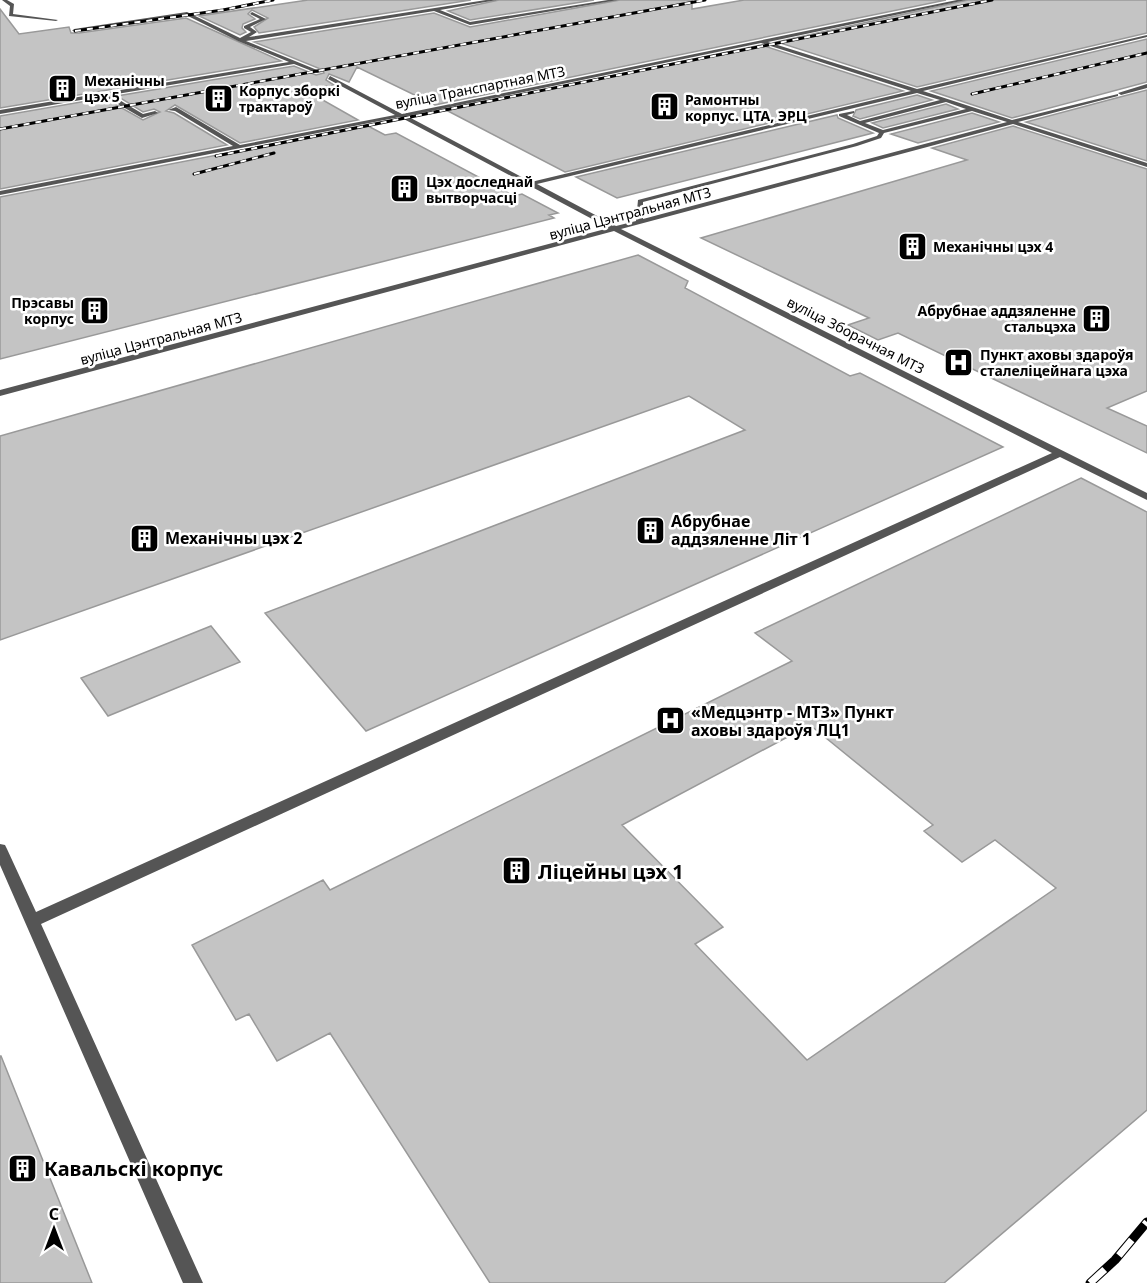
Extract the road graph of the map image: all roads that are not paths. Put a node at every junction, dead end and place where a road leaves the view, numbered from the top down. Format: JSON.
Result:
{"nodes":[{"id":1,"x":4,"y":0,"type":"edge"},
{"id":2,"x":495,"y":0,"type":"edge"},
{"id":3,"x":616,"y":0,"type":"edge"},
{"id":4,"x":964,"y":0,"type":"edge"},
{"id":5,"x":435,"y":10,"type":"junction"},
{"id":6,"x":252,"y":13,"type":"dead end"},
{"id":7,"x":56,"y":20,"type":"dead end"},
{"id":8,"x":74,"y":30,"type":"dead end"},
{"id":9,"x":1147,"y":36,"type":"edge"},
{"id":10,"x":240,"y":40,"type":"junction"},
{"id":11,"x":763,"y":42,"type":"junction"},
{"id":12,"x":297,"y":61,"type":"junction"},
{"id":13,"x":319,"y":72,"type":"dead end"},
{"id":14,"x":330,"y":78,"type":"dead end"},
{"id":15,"x":1147,"y":86,"type":"edge"},
{"id":16,"x":914,"y":90,"type":"junction"},
{"id":17,"x":105,"y":94,"type":"junction"},
{"id":18,"x":947,"y":101,"type":"junction"},
{"id":19,"x":851,"y":106,"type":"junction"},
{"id":20,"x":973,"y":109,"type":"junction"},
{"id":21,"x":171,"y":110,"type":"dead end"},
{"id":22,"x":0,"y":112,"type":"edge"},
{"id":23,"x":155,"y":113,"type":"dead end"},
{"id":24,"x":402,"y":115,"type":"junction"},
{"id":25,"x":861,"y":122,"type":"junction"},
{"id":26,"x":1013,"y":122,"type":"junction"},
{"id":27,"x":882,"y":132,"type":"junction"},
{"id":28,"x":239,"y":147,"type":"junction"},
{"id":29,"x":1147,"y":165,"type":"edge"},
{"id":30,"x":530,"y":184,"type":"junction"},
{"id":31,"x":0,"y":193,"type":"edge"},
{"id":32,"x":639,"y":223,"type":"junction"},
{"id":33,"x":616,"y":229,"type":"junction"},
{"id":34,"x":0,"y":393,"type":"edge"},
{"id":35,"x":1060,"y":453,"type":"junction"},
{"id":36,"x":1147,"y":497,"type":"edge"},
{"id":37,"x":0,"y":849,"type":"edge"},
{"id":38,"x":32,"y":921,"type":"junction"},
{"id":39,"x":194,"y":1283,"type":"edge"}],
"edges":[{"from":1,"to":7,"type":"lane"},
{"from":2,"to":5,"type":"lane"},
{"from":3,"to":5,"type":"lane"},
{"from":4,"to":11,"type":"lane","name":"вуліца Транспартная МТЗ"},
{"from":5,"to":10,"type":"lane"},
{"from":6,"to":10,"type":"lane"},
{"from":8,"to":10,"type":"lane"},
{"from":9,"to":16,"type":"lane"},
{"from":10,"to":12,"type":"lane"},
{"from":11,"to":16,"type":"lane"},
{"from":11,"to":24,"type":"lane","name":"вуліца Транспартная МТЗ"},
{"from":12,"to":13,"type":"lane"},
{"from":12,"to":17,"type":"lane"},
{"from":14,"to":24,"type":"lane","name":"вуліца Зборачная МТЗ"},
{"from":15,"to":26,"type":"lane","name":"вуліца Цэнтральная МТЗ"},
{"from":16,"to":18,"type":"lane"},
{"from":16,"to":19,"type":"lane"},
{"from":17,"to":22,"type":"lane"},
{"from":17,"to":23,"type":"lane"},
{"from":18,"to":20,"type":"lane"},
{"from":18,"to":25,"type":"lane"},
{"from":19,"to":25,"type":"lane"},
{"from":19,"to":30,"type":"lane"},
{"from":20,"to":26,"type":"lane"},
{"from":20,"to":27,"type":"lane"},
{"from":21,"to":28,"type":"lane"},
{"from":24,"to":28,"type":"lane","name":"вуліца Транспартная МТЗ"},
{"from":24,"to":30,"type":"lane","name":"вуліца Зборачная МТЗ"},
{"from":25,"to":27,"type":"lane"},
{"from":26,"to":29,"type":"lane"},
{"from":26,"to":32,"type":"lane","name":"вуліца Цэнтральная МТЗ"},
{"from":27,"to":32,"type":"lane"},
{"from":28,"to":31,"type":"lane","name":"вуліца Транспартная МТЗ"},
{"from":30,"to":33,"type":"lane","name":"вуліца Зборачная МТЗ"},
{"from":32,"to":33,"type":"lane","name":"вуліца Цэнтральная МТЗ"},
{"from":33,"to":34,"type":"lane","name":"вуліца Цэнтральная МТЗ"},
{"from":33,"to":35,"type":"lane","name":"вуліца Зборачная МТЗ"},
{"from":35,"to":36,"type":"lane","name":"вуліца Зборачная МТЗ"},
{"from":35,"to":38,"type":"lane"},
{"from":37,"to":38,"type":"lane"},
{"from":38,"to":39,"type":"lane"}]}
